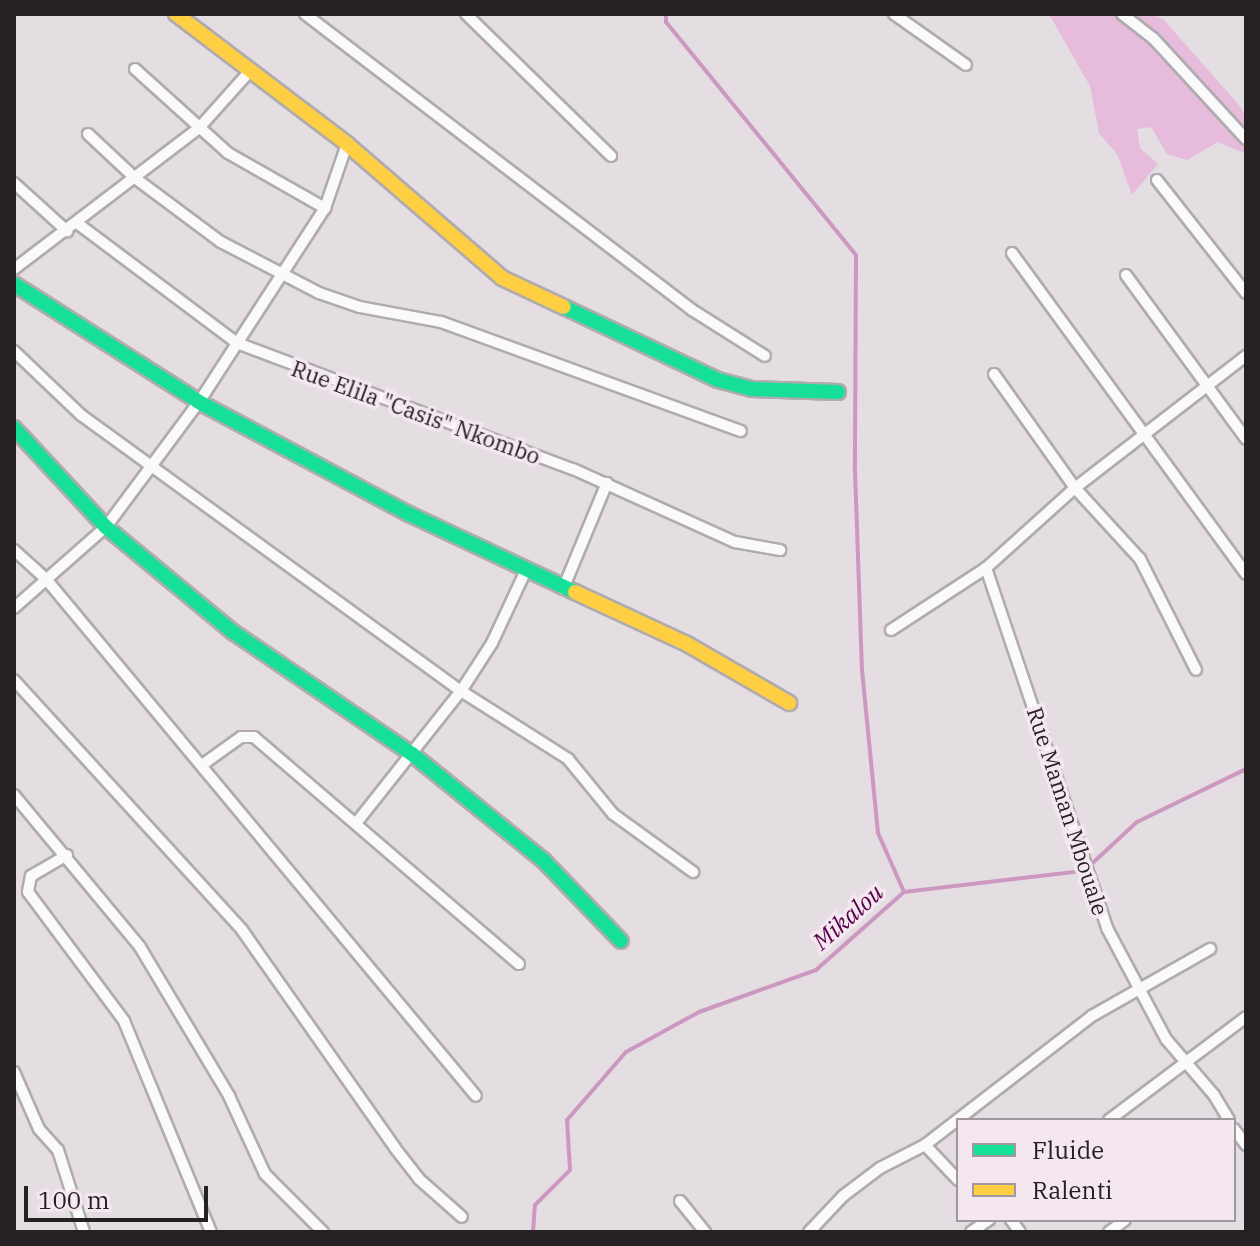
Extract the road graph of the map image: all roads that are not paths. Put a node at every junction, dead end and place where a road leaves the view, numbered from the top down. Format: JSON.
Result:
{"nodes":[{"id":1,"x":176,"y":14,"type":"edge"},
{"id":2,"x":305,"y":14,"type":"edge"},
{"id":3,"x":466,"y":14,"type":"edge"},
{"id":4,"x":1122,"y":14,"type":"edge"},
{"id":5,"x":899,"y":16,"type":"edge"},
{"id":6,"x":966,"y":65,"type":"dead end"},
{"id":7,"x":135,"y":69,"type":"dead end"},
{"id":8,"x":250,"y":71,"type":"junction"},
{"id":9,"x":199,"y":128,"type":"junction"},
{"id":10,"x":88,"y":134,"type":"dead end"},
{"id":11,"x":1246,"y":139,"type":"edge"},
{"id":12,"x":347,"y":144,"type":"junction"},
{"id":13,"x":611,"y":156,"type":"dead end"},
{"id":14,"x":135,"y":178,"type":"junction"},
{"id":15,"x":1157,"y":180,"type":"dead end"},
{"id":16,"x":14,"y":183,"type":"edge"},
{"id":17,"x":325,"y":208,"type":"junction"},
{"id":18,"x":77,"y":223,"type":"junction"},
{"id":19,"x":67,"y":231,"type":"junction"},
{"id":20,"x":1012,"y":253,"type":"dead end"},
{"id":21,"x":14,"y":269,"type":"edge"},
{"id":22,"x":281,"y":274,"type":"junction"},
{"id":23,"x":1126,"y":275,"type":"dead end"},
{"id":24,"x":14,"y":284,"type":"edge"},
{"id":25,"x":1246,"y":293,"type":"edge"},
{"id":26,"x":237,"y":343,"type":"junction"},
{"id":27,"x":14,"y":351,"type":"edge"},
{"id":28,"x":765,"y":356,"type":"dead end"},
{"id":29,"x":1246,"y":356,"type":"edge"},
{"id":30,"x":994,"y":374,"type":"dead end"},
{"id":31,"x":1207,"y":388,"type":"junction"},
{"id":32,"x":838,"y":392,"type":"dead end"},
{"id":33,"x":199,"y":402,"type":"junction"},
{"id":34,"x":14,"y":428,"type":"edge"},
{"id":35,"x":741,"y":431,"type":"dead end"},
{"id":36,"x":1143,"y":438,"type":"junction"},
{"id":37,"x":1246,"y":439,"type":"edge"},
{"id":38,"x":154,"y":463,"type":"junction"},
{"id":39,"x":607,"y":483,"type":"junction"},
{"id":40,"x":1075,"y":488,"type":"junction"},
{"id":41,"x":106,"y":527,"type":"junction"},
{"id":42,"x":14,"y":550,"type":"edge"},
{"id":43,"x":780,"y":550,"type":"dead end"},
{"id":44,"x":527,"y":568,"type":"junction"},
{"id":45,"x":986,"y":568,"type":"junction"},
{"id":46,"x":1246,"y":574,"type":"edge"},
{"id":47,"x":46,"y":579,"type":"junction"},
{"id":48,"x":563,"y":589,"type":"junction"},
{"id":49,"x":14,"y":608,"type":"edge"},
{"id":50,"x":891,"y":630,"type":"dead end"},
{"id":51,"x":1196,"y":670,"type":"dead end"},
{"id":52,"x":14,"y":680,"type":"edge"},
{"id":53,"x":461,"y":691,"type":"junction"},
{"id":54,"x":789,"y":703,"type":"dead end"},
{"id":55,"x":412,"y":754,"type":"junction"},
{"id":56,"x":202,"y":765,"type":"junction"},
{"id":57,"x":14,"y":795,"type":"edge"},
{"id":58,"x":357,"y":822,"type":"junction"},
{"id":59,"x":67,"y":855,"type":"junction"},
{"id":60,"x":693,"y":872,"type":"dead end"},
{"id":61,"x":621,"y":941,"type":"dead end"},
{"id":62,"x":1210,"y":949,"type":"dead end"},
{"id":63,"x":519,"y":964,"type":"dead end"},
{"id":64,"x":1136,"y":991,"type":"junction"},
{"id":65,"x":1246,"y":1017,"type":"edge"},
{"id":66,"x":1186,"y":1064,"type":"junction"},
{"id":67,"x":14,"y":1072,"type":"edge"},
{"id":68,"x":476,"y":1096,"type":"dead end"},
{"id":69,"x":960,"y":1118,"type":"edge"},
{"id":70,"x":1112,"y":1118,"type":"edge"},
{"id":71,"x":1228,"y":1118,"type":"edge"},
{"id":72,"x":956,"y":1121,"type":"edge"},
{"id":73,"x":925,"y":1145,"type":"junction"},
{"id":74,"x":956,"y":1178,"type":"edge"},
{"id":75,"x":680,"y":1201,"type":"dead end"},
{"id":76,"x":462,"y":1217,"type":"dead end"},
{"id":77,"x":84,"y":1232,"type":"edge"},
{"id":78,"x":211,"y":1232,"type":"edge"},
{"id":79,"x":323,"y":1232,"type":"edge"},
{"id":80,"x":705,"y":1232,"type":"edge"},
{"id":81,"x":809,"y":1232,"type":"edge"}],
"edges":[{"from":1,"to":8,"type":"street"},
{"from":2,"to":28,"type":"street"},
{"from":3,"to":13,"type":"street"},
{"from":4,"to":11,"type":"street"},
{"from":5,"to":6,"type":"street"},
{"from":7,"to":9,"type":"street"},
{"from":8,"to":9,"type":"street"},
{"from":8,"to":12,"type":"street"},
{"from":9,"to":14,"type":"street"},
{"from":9,"to":17,"type":"street"},
{"from":10,"to":14,"type":"street"},
{"from":12,"to":17,"type":"street"},
{"from":12,"to":32,"type":"street"},
{"from":14,"to":18,"type":"street"},
{"from":14,"to":22,"type":"street"},
{"from":15,"to":25,"type":"street"},
{"from":16,"to":19,"type":"street"},
{"from":17,"to":22,"type":"street"},
{"from":18,"to":19,"type":"street"},
{"from":18,"to":26,"type":"street","name":"Rue Elila \"Casis\" Nkombo"},
{"from":19,"to":21,"type":"street"},
{"from":20,"to":36,"type":"street"},
{"from":22,"to":26,"type":"street"},
{"from":22,"to":35,"type":"street"},
{"from":23,"to":31,"type":"street"},
{"from":24,"to":33,"type":"street"},
{"from":26,"to":33,"type":"street"},
{"from":26,"to":39,"type":"street","name":"Rue Elila \"Casis\" Nkombo"},
{"from":27,"to":38,"type":"street"},
{"from":29,"to":31,"type":"street"},
{"from":30,"to":40,"type":"street"},
{"from":31,"to":36,"type":"street"},
{"from":31,"to":37,"type":"street"},
{"from":33,"to":38,"type":"street"},
{"from":33,"to":44,"type":"street"},
{"from":34,"to":41,"type":"street"},
{"from":36,"to":40,"type":"street"},
{"from":36,"to":46,"type":"street"},
{"from":38,"to":41,"type":"street"},
{"from":38,"to":53,"type":"street"},
{"from":39,"to":43,"type":"street","name":"Rue Elila \"Casis\" Nkombo"},
{"from":39,"to":48,"type":"street"},
{"from":40,"to":45,"type":"street"},
{"from":40,"to":51,"type":"street"},
{"from":41,"to":47,"type":"street"},
{"from":41,"to":55,"type":"street"},
{"from":42,"to":47,"type":"street"},
{"from":44,"to":48,"type":"street"},
{"from":44,"to":53,"type":"street"},
{"from":45,"to":50,"type":"street"},
{"from":45,"to":64,"type":"street","name":"Rue Maman Mbouale"},
{"from":47,"to":49,"type":"street"},
{"from":47,"to":56,"type":"street"},
{"from":48,"to":54,"type":"street"},
{"from":52,"to":76,"type":"street"},
{"from":53,"to":55,"type":"street"},
{"from":53,"to":60,"type":"street"},
{"from":55,"to":58,"type":"street"},
{"from":55,"to":61,"type":"street"},
{"from":56,"to":58,"type":"street"},
{"from":56,"to":68,"type":"street"},
{"from":57,"to":59,"type":"street"},
{"from":58,"to":63,"type":"street"},
{"from":59,"to":78,"type":"street"},
{"from":59,"to":79,"type":"street"},
{"from":62,"to":64,"type":"street"},
{"from":64,"to":66,"type":"street","name":"Rue Maman Mbouale"},
{"from":64,"to":69,"type":"street"},
{"from":65,"to":66,"type":"street"},
{"from":66,"to":70,"type":"street"},
{"from":66,"to":71,"type":"street","name":"Rue Maman Mbouale"},
{"from":67,"to":77,"type":"street"},
{"from":72,"to":73,"type":"street"},
{"from":73,"to":74,"type":"street"},
{"from":73,"to":81,"type":"street"},
{"from":75,"to":80,"type":"street"}]}
